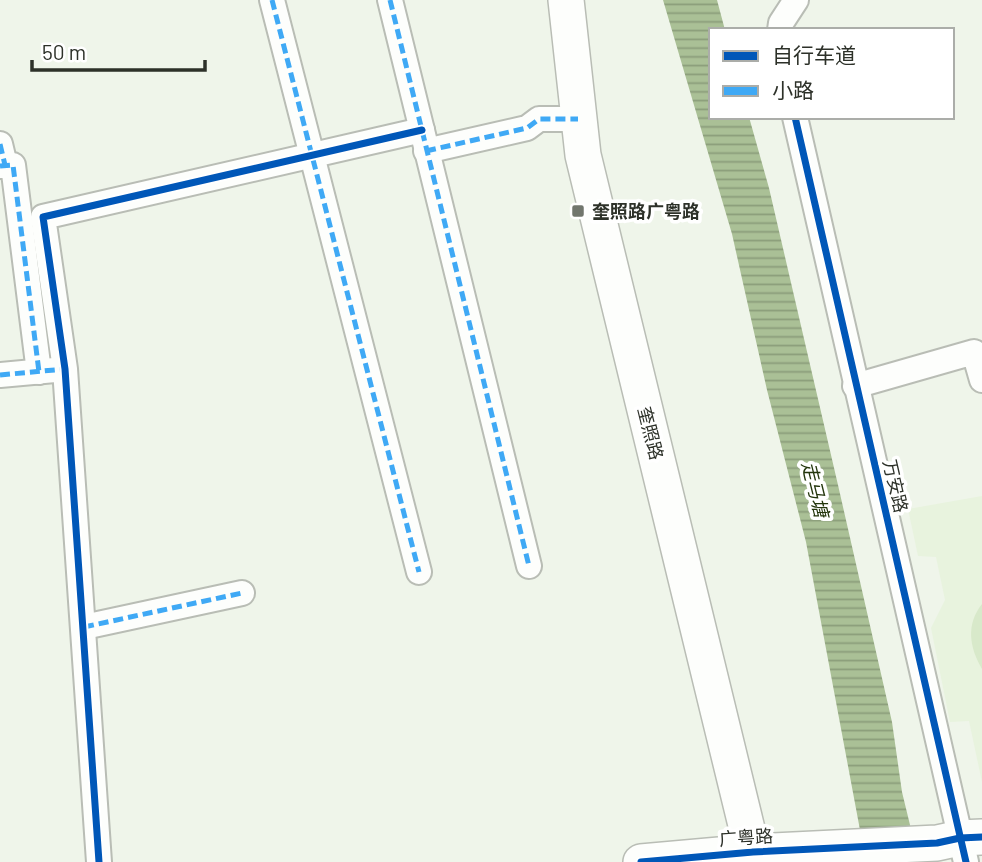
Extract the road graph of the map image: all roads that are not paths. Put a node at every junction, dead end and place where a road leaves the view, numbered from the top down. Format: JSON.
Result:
{"nodes":[{"id":1,"x":272,"y":0,"type":"edge"},
{"id":2,"x":390,"y":0,"type":"edge"},
{"id":3,"x":566,"y":0,"type":"edge"},
{"id":4,"x":796,"y":0,"type":"edge"},
{"id":5,"x":780,"y":28,"type":"edge"},
{"id":6,"x":794,"y":119,"type":"edge"},
{"id":7,"x":578,"y":120,"type":"junction"},
{"id":8,"x":424,"y":140,"type":"junction"},
{"id":9,"x":310,"y":155,"type":"junction"},
{"id":10,"x":2,"y":158,"type":"edge"},
{"id":11,"x":65,"y":369,"type":"junction"},
{"id":12,"x":40,"y":372,"type":"junction"},
{"id":13,"x":0,"y":375,"type":"edge"},
{"id":14,"x":982,"y":380,"type":"edge"},
{"id":15,"x":855,"y":386,"type":"junction"},
{"id":16,"x":529,"y":566,"type":"dead end"},
{"id":17,"x":419,"y":572,"type":"dead end"},
{"id":18,"x":242,"y":593,"type":"dead end"},
{"id":19,"x":84,"y":627,"type":"junction"},
{"id":20,"x":961,"y":845,"type":"edge"},
{"id":21,"x":754,"y":857,"type":"edge"},
{"id":22,"x":99,"y":862,"type":"edge"},
{"id":23,"x":641,"y":862,"type":"edge"}],
"edges":[{"from":1,"to":9,"type":"street"},
{"from":2,"to":8,"type":"street"},
{"from":3,"to":7,"type":"main road","name":"奎照路"},
{"from":4,"to":5,"type":"street"},
{"from":6,"to":15,"type":"street","name":"万安路"},
{"from":7,"to":8,"type":"street"},
{"from":7,"to":21,"type":"main road","name":"奎照路"},
{"from":8,"to":9,"type":"street"},
{"from":8,"to":16,"type":"street"},
{"from":9,"to":11,"type":"street"},
{"from":9,"to":17,"type":"street"},
{"from":10,"to":12,"type":"street"},
{"from":11,"to":12,"type":"street"},
{"from":11,"to":19,"type":"street"},
{"from":12,"to":13,"type":"street"},
{"from":14,"to":15,"type":"street"},
{"from":15,"to":20,"type":"street","name":"万安路"},
{"from":18,"to":19,"type":"street"},
{"from":19,"to":22,"type":"street"},
{"from":20,"to":21,"type":"main road","name":"广粤路"},
{"from":21,"to":23,"type":"main road","name":"广粤路"}]}
